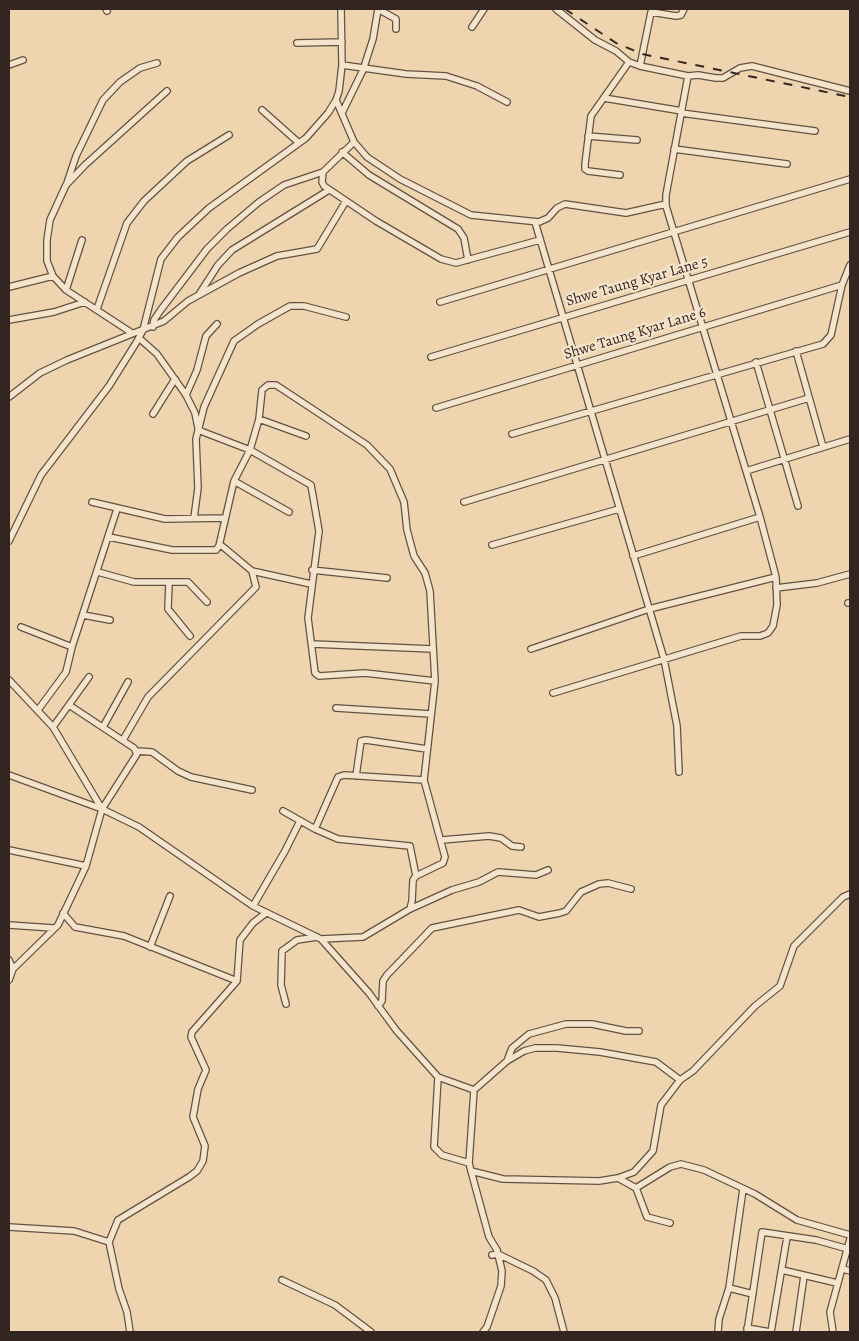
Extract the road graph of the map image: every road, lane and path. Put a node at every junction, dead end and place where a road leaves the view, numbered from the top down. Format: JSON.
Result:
{"nodes":[{"id":1,"x":341,"y":9,"type":"edge"},
{"id":2,"x":378,"y":9,"type":"edge"},
{"id":3,"x":484,"y":9,"type":"edge"},
{"id":4,"x":556,"y":9,"type":"edge"},
{"id":5,"x":684,"y":9,"type":"edge"},
{"id":6,"x":472,"y":26,"type":"dead end"},
{"id":7,"x":396,"y":29,"type":"dead end"},
{"id":8,"x":342,"y":42,"type":"junction"},
{"id":9,"x":297,"y":43,"type":"dead end"},
{"id":10,"x":23,"y":60,"type":"dead end"},
{"id":11,"x":157,"y":62,"type":"dead end"},
{"id":12,"x":629,"y":62,"type":"junction"},
{"id":13,"x":9,"y":65,"type":"edge"},
{"id":14,"x":342,"y":65,"type":"junction"},
{"id":15,"x":640,"y":66,"type":"junction"},
{"id":16,"x":363,"y":70,"type":"junction"},
{"id":17,"x":688,"y":76,"type":"junction"},
{"id":18,"x":167,"y":91,"type":"dead end"},
{"id":19,"x":850,"y":91,"type":"edge"},
{"id":20,"x":604,"y":98,"type":"junction"},
{"id":21,"x":336,"y":100,"type":"junction"},
{"id":22,"x":507,"y":102,"type":"dead end"},
{"id":23,"x":262,"y":110,"type":"dead end"},
{"id":24,"x":681,"y":112,"type":"junction"},
{"id":25,"x":342,"y":113,"type":"junction"},
{"id":26,"x":815,"y":131,"type":"dead end"},
{"id":27,"x":229,"y":135,"type":"dead end"},
{"id":28,"x":588,"y":136,"type":"junction"},
{"id":29,"x":638,"y":140,"type":"dead end"},
{"id":30,"x":354,"y":142,"type":"junction"},
{"id":31,"x":299,"y":143,"type":"junction"},
{"id":32,"x":674,"y":149,"type":"junction"},
{"id":33,"x":342,"y":152,"type":"junction"},
{"id":34,"x":787,"y":164,"type":"dead end"},
{"id":35,"x":323,"y":172,"type":"junction"},
{"id":36,"x":620,"y":175,"type":"dead end"},
{"id":37,"x":850,"y":179,"type":"edge"},
{"id":38,"x":66,"y":185,"type":"junction"},
{"id":39,"x":329,"y":190,"type":"junction"},
{"id":40,"x":346,"y":201,"type":"junction"},
{"id":41,"x":666,"y":204,"type":"junction"},
{"id":42,"x":535,"y":222,"type":"junction"},
{"id":43,"x":850,"y":232,"type":"edge"},
{"id":44,"x":674,"y":233,"type":"junction"},
{"id":45,"x":82,"y":240,"type":"dead end"},
{"id":46,"x":540,"y":240,"type":"junction"},
{"id":47,"x":468,"y":260,"type":"junction"},
{"id":48,"x":850,"y":265,"type":"edge"},
{"id":49,"x":549,"y":269,"type":"junction"},
{"id":50,"x":53,"y":276,"type":"junction"},
{"id":51,"x":688,"y":280,"type":"junction"},
{"id":52,"x":9,"y":286,"type":"edge"},
{"id":53,"x":842,"y":286,"type":"junction"},
{"id":54,"x":66,"y":290,"type":"junction"},
{"id":55,"x":200,"y":293,"type":"junction"},
{"id":56,"x":85,"y":302,"type":"junction"},
{"id":57,"x":440,"y":302,"type":"dead end"},
{"id":58,"x":97,"y":309,"type":"junction"},
{"id":59,"x":346,"y":317,"type":"dead end"},
{"id":60,"x":563,"y":317,"type":"junction"},
{"id":61,"x":9,"y":320,"type":"edge"},
{"id":62,"x":217,"y":324,"type":"dead end"},
{"id":63,"x":703,"y":326,"type":"junction"},
{"id":64,"x":153,"y":327,"type":"junction"},
{"id":65,"x":143,"y":330,"type":"junction"},
{"id":66,"x":132,"y":333,"type":"junction"},
{"id":67,"x":139,"y":338,"type":"junction"},
{"id":68,"x":796,"y":350,"type":"junction"},
{"id":69,"x":431,"y":357,"type":"dead end"},
{"id":70,"x":756,"y":362,"type":"junction"},
{"id":71,"x":577,"y":365,"type":"junction"},
{"id":72,"x":717,"y":374,"type":"junction"},
{"id":73,"x":175,"y":379,"type":"junction"},
{"id":74,"x":9,"y":396,"type":"edge"},
{"id":75,"x":186,"y":396,"type":"junction"},
{"id":76,"x":810,"y":398,"type":"junction"},
{"id":77,"x":436,"y":408,"type":"dead end"},
{"id":78,"x":770,"y":410,"type":"junction"},
{"id":79,"x":590,"y":412,"type":"junction"},
{"id":80,"x":153,"y":414,"type":"dead end"},
{"id":81,"x":259,"y":419,"type":"junction"},
{"id":82,"x":732,"y":422,"type":"junction"},
{"id":83,"x":198,"y":430,"type":"junction"},
{"id":84,"x":512,"y":434,"type":"dead end"},
{"id":85,"x":306,"y":436,"type":"dead end"},
{"id":86,"x":850,"y":439,"type":"edge"},
{"id":87,"x":823,"y":447,"type":"junction"},
{"id":88,"x":250,"y":450,"type":"junction"},
{"id":89,"x":785,"y":459,"type":"junction"},
{"id":90,"x":605,"y":461,"type":"junction"},
{"id":91,"x":746,"y":470,"type":"junction"},
{"id":92,"x":234,"y":481,"type":"junction"},
{"id":93,"x":92,"y":502,"type":"dead end"},
{"id":94,"x":464,"y":502,"type":"dead end"},
{"id":95,"x":798,"y":506,"type":"dead end"},
{"id":96,"x":117,"y":509,"type":"junction"},
{"id":97,"x":619,"y":509,"type":"junction"},
{"id":98,"x":289,"y":512,"type":"dead end"},
{"id":99,"x":760,"y":517,"type":"junction"},
{"id":100,"x":194,"y":518,"type":"junction"},
{"id":101,"x":225,"y":518,"type":"junction"},
{"id":102,"x":109,"y":537,"type":"junction"},
{"id":103,"x":9,"y":541,"type":"edge"},
{"id":104,"x":492,"y":545,"type":"dead end"},
{"id":105,"x":219,"y":546,"type":"junction"},
{"id":106,"x":633,"y":556,"type":"junction"},
{"id":107,"x":312,"y":570,"type":"junction"},
{"id":108,"x":252,"y":571,"type":"junction"},
{"id":109,"x":98,"y":572,"type":"junction"},
{"id":110,"x":850,"y":574,"type":"edge"},
{"id":111,"x":776,"y":577,"type":"junction"},
{"id":112,"x":387,"y":578,"type":"dead end"},
{"id":113,"x":169,"y":584,"type":"junction"},
{"id":114,"x":311,"y":584,"type":"junction"},
{"id":115,"x":776,"y":588,"type":"junction"},
{"id":116,"x":207,"y":602,"type":"dead end"},
{"id":117,"x":649,"y":609,"type":"junction"},
{"id":118,"x":83,"y":615,"type":"junction"},
{"id":119,"x":110,"y":620,"type":"dead end"},
{"id":120,"x":21,"y":627,"type":"dead end"},
{"id":121,"x":190,"y":636,"type":"dead end"},
{"id":122,"x":312,"y":644,"type":"junction"},
{"id":123,"x":72,"y":647,"type":"junction"},
{"id":124,"x":433,"y":648,"type":"junction"},
{"id":125,"x":531,"y":649,"type":"dead end"},
{"id":126,"x":664,"y":659,"type":"junction"},
{"id":127,"x":89,"y":677,"type":"dead end"},
{"id":128,"x":9,"y":680,"type":"edge"},
{"id":129,"x":435,"y":680,"type":"junction"},
{"id":130,"x":128,"y":682,"type":"dead end"},
{"id":131,"x":553,"y":693,"type":"dead end"},
{"id":132,"x":69,"y":705,"type":"junction"},
{"id":133,"x":336,"y":708,"type":"dead end"},
{"id":134,"x":38,"y":710,"type":"junction"},
{"id":135,"x":431,"y":714,"type":"junction"},
{"id":136,"x":53,"y":727,"type":"junction"},
{"id":137,"x":103,"y":727,"type":"junction"},
{"id":138,"x":123,"y":740,"type":"junction"},
{"id":139,"x":427,"y":749,"type":"junction"},
{"id":140,"x":137,"y":751,"type":"junction"},
{"id":141,"x":680,"y":772,"type":"dead end"},
{"id":142,"x":9,"y":775,"type":"edge"},
{"id":143,"x":356,"y":776,"type":"junction"},
{"id":144,"x":424,"y":780,"type":"junction"},
{"id":145,"x":252,"y":790,"type":"dead end"},
{"id":146,"x":102,"y":809,"type":"junction"},
{"id":147,"x":283,"y":812,"type":"dead end"},
{"id":148,"x":300,"y":821,"type":"junction"},
{"id":149,"x":315,"y":830,"type":"junction"},
{"id":150,"x":442,"y":840,"type":"junction"},
{"id":151,"x":521,"y":847,"type":"dead end"},
{"id":152,"x":9,"y":850,"type":"edge"},
{"id":153,"x":86,"y":866,"type":"junction"},
{"id":154,"x":548,"y":870,"type":"dead end"},
{"id":155,"x":416,"y":876,"type":"junction"},
{"id":156,"x":631,"y":890,"type":"dead end"},
{"id":157,"x":850,"y":894,"type":"edge"},
{"id":158,"x":170,"y":896,"type":"dead end"},
{"id":159,"x":252,"y":906,"type":"junction"},
{"id":160,"x":410,"y":909,"type":"junction"},
{"id":161,"x":63,"y":913,"type":"junction"},
{"id":162,"x":266,"y":913,"type":"junction"},
{"id":163,"x":9,"y":925,"type":"edge"},
{"id":164,"x":53,"y":928,"type":"junction"},
{"id":165,"x":319,"y":938,"type":"junction"},
{"id":166,"x":150,"y":947,"type":"junction"},
{"id":167,"x":9,"y":960,"type":"edge"},
{"id":168,"x":13,"y":969,"type":"junction"},
{"id":169,"x":9,"y":980,"type":"edge"},
{"id":170,"x":237,"y":981,"type":"junction"},
{"id":171,"x":286,"y":1004,"type":"dead end"},
{"id":172,"x":378,"y":1006,"type":"junction"},
{"id":173,"x":640,"y":1031,"type":"dead end"},
{"id":174,"x":507,"y":1061,"type":"junction"},
{"id":175,"x":438,"y":1077,"type":"junction"},
{"id":176,"x":680,"y":1080,"type":"junction"},
{"id":177,"x":474,"y":1090,"type":"junction"},
{"id":178,"x":469,"y":1163,"type":"junction"},
{"id":179,"x":471,"y":1171,"type":"junction"},
{"id":180,"x":618,"y":1178,"type":"junction"},
{"id":181,"x":636,"y":1188,"type":"junction"},
{"id":182,"x":743,"y":1189,"type":"junction"},
{"id":183,"x":670,"y":1223,"type":"dead end"},
{"id":184,"x":9,"y":1227,"type":"edge"},
{"id":185,"x":850,"y":1235,"type":"edge"},
{"id":186,"x":787,"y":1237,"type":"junction"},
{"id":187,"x":850,"y":1239,"type":"edge"},
{"id":188,"x":109,"y":1242,"type":"junction"},
{"id":189,"x":848,"y":1249,"type":"junction"},
{"id":190,"x":495,"y":1254,"type":"junction"},
{"id":191,"x":843,"y":1269,"type":"junction"},
{"id":192,"x":782,"y":1270,"type":"junction"},
{"id":193,"x":850,"y":1271,"type":"edge"},
{"id":194,"x":804,"y":1276,"type":"junction"},
{"id":195,"x":282,"y":1280,"type":"dead end"},
{"id":196,"x":837,"y":1284,"type":"junction"},
{"id":197,"x":730,"y":1288,"type":"junction"},
{"id":198,"x":753,"y":1294,"type":"junction"},
{"id":199,"x":747,"y":1330,"type":"edge"},
{"id":200,"x":130,"y":1332,"type":"edge"},
{"id":201,"x":371,"y":1332,"type":"edge"},
{"id":202,"x":483,"y":1332,"type":"edge"},
{"id":203,"x":564,"y":1332,"type":"edge"},
{"id":204,"x":718,"y":1332,"type":"edge"},
{"id":205,"x":771,"y":1332,"type":"edge"},
{"id":206,"x":796,"y":1332,"type":"edge"},
{"id":207,"x":832,"y":1332,"type":"edge"}],
"edges":[{"from":1,"to":8,"type":"street"},
{"from":2,"to":7,"type":"street"},
{"from":2,"to":16,"type":"street"},
{"from":3,"to":6,"type":"street"},
{"from":4,"to":12,"type":"street"},
{"from":5,"to":15,"type":"street"},
{"from":8,"to":9,"type":"street"},
{"from":8,"to":14,"type":"street"},
{"from":10,"to":13,"type":"street"},
{"from":11,"to":38,"type":"street"},
{"from":12,"to":15,"type":"street"},
{"from":12,"to":20,"type":"street"},
{"from":14,"to":16,"type":"street"},
{"from":14,"to":21,"type":"street"},
{"from":15,"to":17,"type":"street"},
{"from":16,"to":22,"type":"street"},
{"from":16,"to":25,"type":"street"},
{"from":17,"to":19,"type":"street"},
{"from":17,"to":24,"type":"street"},
{"from":18,"to":38,"type":"street"},
{"from":20,"to":24,"type":"street"},
{"from":20,"to":28,"type":"street"},
{"from":21,"to":25,"type":"street"},
{"from":21,"to":31,"type":"street"},
{"from":23,"to":31,"type":"street"},
{"from":24,"to":26,"type":"street"},
{"from":24,"to":32,"type":"street"},
{"from":25,"to":30,"type":"street"},
{"from":27,"to":58,"type":"street"},
{"from":28,"to":29,"type":"street"},
{"from":28,"to":36,"type":"street"},
{"from":30,"to":33,"type":"street"},
{"from":30,"to":42,"type":"street"},
{"from":31,"to":65,"type":"street"},
{"from":32,"to":34,"type":"street"},
{"from":32,"to":41,"type":"street"},
{"from":33,"to":35,"type":"street"},
{"from":33,"to":47,"type":"street"},
{"from":35,"to":39,"type":"street"},
{"from":35,"to":64,"type":"street"},
{"from":37,"to":44,"type":"street"},
{"from":38,"to":50,"type":"street"},
{"from":39,"to":40,"type":"street"},
{"from":39,"to":55,"type":"street"},
{"from":40,"to":47,"type":"street"},
{"from":40,"to":55,"type":"street"},
{"from":41,"to":42,"type":"street"},
{"from":41,"to":44,"type":"street"},
{"from":42,"to":46,"type":"street"},
{"from":43,"to":51,"type":"street","name":"Shwe Taung Kyar Lane 5"},
{"from":44,"to":49,"type":"street"},
{"from":44,"to":51,"type":"street"},
{"from":45,"to":54,"type":"street"},
{"from":46,"to":47,"type":"street"},
{"from":46,"to":49,"type":"street"},
{"from":48,"to":53,"type":"street"},
{"from":49,"to":57,"type":"street"},
{"from":49,"to":60,"type":"street"},
{"from":50,"to":52,"type":"street"},
{"from":50,"to":54,"type":"street"},
{"from":51,"to":60,"type":"street","name":"Shwe Taung Kyar Lane 5"},
{"from":51,"to":63,"type":"street"},
{"from":53,"to":63,"type":"street","name":"Shwe Taung Kyar Lane 6"},
{"from":53,"to":68,"type":"street"},
{"from":54,"to":56,"type":"street"},
{"from":55,"to":64,"type":"street"},
{"from":56,"to":58,"type":"street"},
{"from":56,"to":61,"type":"street"},
{"from":58,"to":66,"type":"street"},
{"from":59,"to":83,"type":"street"},
{"from":60,"to":69,"type":"street","name":"Shwe Taung Kyar Lane 5"},
{"from":60,"to":71,"type":"street"},
{"from":62,"to":75,"type":"street"},
{"from":63,"to":71,"type":"street","name":"Shwe Taung Kyar Lane 6"},
{"from":63,"to":72,"type":"street"},
{"from":64,"to":65,"type":"street"},
{"from":65,"to":66,"type":"street"},
{"from":65,"to":67,"type":"street"},
{"from":66,"to":74,"type":"street"},
{"from":67,"to":73,"type":"street"},
{"from":67,"to":103,"type":"street"},
{"from":68,"to":70,"type":"street"},
{"from":68,"to":76,"type":"street"},
{"from":70,"to":72,"type":"street"},
{"from":70,"to":78,"type":"street"},
{"from":71,"to":77,"type":"street","name":"Shwe Taung Kyar Lane 6"},
{"from":71,"to":79,"type":"street"},
{"from":72,"to":79,"type":"street"},
{"from":72,"to":82,"type":"street"},
{"from":73,"to":75,"type":"street"},
{"from":73,"to":80,"type":"street"},
{"from":75,"to":83,"type":"street"},
{"from":76,"to":78,"type":"street"},
{"from":76,"to":87,"type":"street"},
{"from":78,"to":82,"type":"street"},
{"from":78,"to":89,"type":"street"},
{"from":79,"to":84,"type":"street"},
{"from":79,"to":90,"type":"street"},
{"from":81,"to":85,"type":"street"},
{"from":81,"to":88,"type":"street"},
{"from":81,"to":124,"type":"street"},
{"from":82,"to":90,"type":"street"},
{"from":82,"to":91,"type":"street"},
{"from":83,"to":88,"type":"street"},
{"from":83,"to":100,"type":"street"},
{"from":86,"to":87,"type":"street"},
{"from":87,"to":89,"type":"street"},
{"from":88,"to":92,"type":"street"},
{"from":88,"to":107,"type":"street"},
{"from":89,"to":91,"type":"street"},
{"from":89,"to":95,"type":"street"},
{"from":90,"to":94,"type":"street"},
{"from":90,"to":97,"type":"street"},
{"from":91,"to":99,"type":"street"},
{"from":92,"to":98,"type":"street"},
{"from":92,"to":101,"type":"street"},
{"from":93,"to":96,"type":"street"},
{"from":96,"to":100,"type":"street"},
{"from":96,"to":102,"type":"street"},
{"from":97,"to":104,"type":"street"},
{"from":97,"to":106,"type":"street"},
{"from":99,"to":106,"type":"street"},
{"from":99,"to":111,"type":"street"},
{"from":100,"to":101,"type":"street"},
{"from":101,"to":105,"type":"street"},
{"from":102,"to":105,"type":"street"},
{"from":102,"to":109,"type":"street"},
{"from":105,"to":108,"type":"street"},
{"from":106,"to":117,"type":"street"},
{"from":107,"to":112,"type":"street"},
{"from":107,"to":114,"type":"street"},
{"from":108,"to":114,"type":"street"},
{"from":108,"to":138,"type":"street"},
{"from":109,"to":113,"type":"street"},
{"from":109,"to":118,"type":"street"},
{"from":110,"to":115,"type":"street"},
{"from":111,"to":115,"type":"street"},
{"from":111,"to":117,"type":"street"},
{"from":113,"to":116,"type":"street"},
{"from":113,"to":121,"type":"street"},
{"from":114,"to":122,"type":"street"},
{"from":115,"to":126,"type":"street"},
{"from":117,"to":125,"type":"street"},
{"from":117,"to":126,"type":"street"},
{"from":118,"to":119,"type":"street"},
{"from":118,"to":123,"type":"street"},
{"from":120,"to":123,"type":"street"},
{"from":122,"to":124,"type":"street"},
{"from":122,"to":129,"type":"street"},
{"from":123,"to":134,"type":"street"},
{"from":124,"to":129,"type":"street"},
{"from":126,"to":131,"type":"street"},
{"from":126,"to":141,"type":"street"},
{"from":127,"to":132,"type":"street"},
{"from":128,"to":134,"type":"street"},
{"from":129,"to":135,"type":"street"},
{"from":130,"to":137,"type":"street"},
{"from":132,"to":136,"type":"street"},
{"from":132,"to":137,"type":"street"},
{"from":133,"to":135,"type":"street"},
{"from":134,"to":136,"type":"street"},
{"from":135,"to":139,"type":"street"},
{"from":136,"to":146,"type":"street"},
{"from":137,"to":138,"type":"street"},
{"from":138,"to":140,"type":"street"},
{"from":139,"to":143,"type":"street"},
{"from":139,"to":144,"type":"street"},
{"from":140,"to":145,"type":"street"},
{"from":140,"to":146,"type":"street"},
{"from":142,"to":146,"type":"street"},
{"from":143,"to":144,"type":"street"},
{"from":143,"to":149,"type":"street"},
{"from":144,"to":150,"type":"street"},
{"from":146,"to":153,"type":"street"},
{"from":146,"to":159,"type":"street"},
{"from":147,"to":148,"type":"street"},
{"from":148,"to":149,"type":"street"},
{"from":148,"to":159,"type":"street"},
{"from":149,"to":155,"type":"street"},
{"from":150,"to":151,"type":"street"},
{"from":150,"to":155,"type":"street"},
{"from":152,"to":153,"type":"street"},
{"from":153,"to":161,"type":"street"},
{"from":154,"to":160,"type":"street"},
{"from":155,"to":160,"type":"street"},
{"from":156,"to":172,"type":"street"},
{"from":157,"to":176,"type":"street"},
{"from":158,"to":166,"type":"street"},
{"from":159,"to":162,"type":"street"},
{"from":160,"to":165,"type":"street"},
{"from":161,"to":164,"type":"street"},
{"from":161,"to":166,"type":"street"},
{"from":162,"to":165,"type":"street"},
{"from":162,"to":170,"type":"street"},
{"from":163,"to":164,"type":"street"},
{"from":164,"to":168,"type":"street"},
{"from":165,"to":171,"type":"street"},
{"from":165,"to":172,"type":"street"},
{"from":166,"to":170,"type":"street"},
{"from":167,"to":168,"type":"street"},
{"from":168,"to":169,"type":"street"},
{"from":170,"to":188,"type":"street"},
{"from":172,"to":175,"type":"street"},
{"from":173,"to":174,"type":"street"},
{"from":174,"to":176,"type":"street"},
{"from":174,"to":177,"type":"street"},
{"from":175,"to":177,"type":"street"},
{"from":175,"to":178,"type":"street"},
{"from":176,"to":180,"type":"street"},
{"from":177,"to":178,"type":"street"},
{"from":178,"to":179,"type":"street"},
{"from":179,"to":180,"type":"street"},
{"from":179,"to":190,"type":"street"},
{"from":180,"to":181,"type":"street"},
{"from":181,"to":182,"type":"street"},
{"from":181,"to":183,"type":"street"},
{"from":182,"to":185,"type":"street"},
{"from":182,"to":197,"type":"street"},
{"from":184,"to":188,"type":"street"},
{"from":186,"to":189,"type":"street"},
{"from":186,"to":192,"type":"street"},
{"from":186,"to":198,"type":"street"},
{"from":187,"to":189,"type":"street"},
{"from":188,"to":200,"type":"street"},
{"from":189,"to":191,"type":"street"},
{"from":190,"to":202,"type":"street"},
{"from":190,"to":203,"type":"street"},
{"from":191,"to":193,"type":"street"},
{"from":191,"to":196,"type":"street"},
{"from":192,"to":194,"type":"street"},
{"from":192,"to":205,"type":"street"},
{"from":194,"to":196,"type":"street"},
{"from":194,"to":206,"type":"street"},
{"from":195,"to":201,"type":"street"},
{"from":196,"to":207,"type":"street"},
{"from":197,"to":198,"type":"street"},
{"from":197,"to":204,"type":"street"},
{"from":198,"to":199,"type":"street"},
{"from":199,"to":205,"type":"street"}]}
